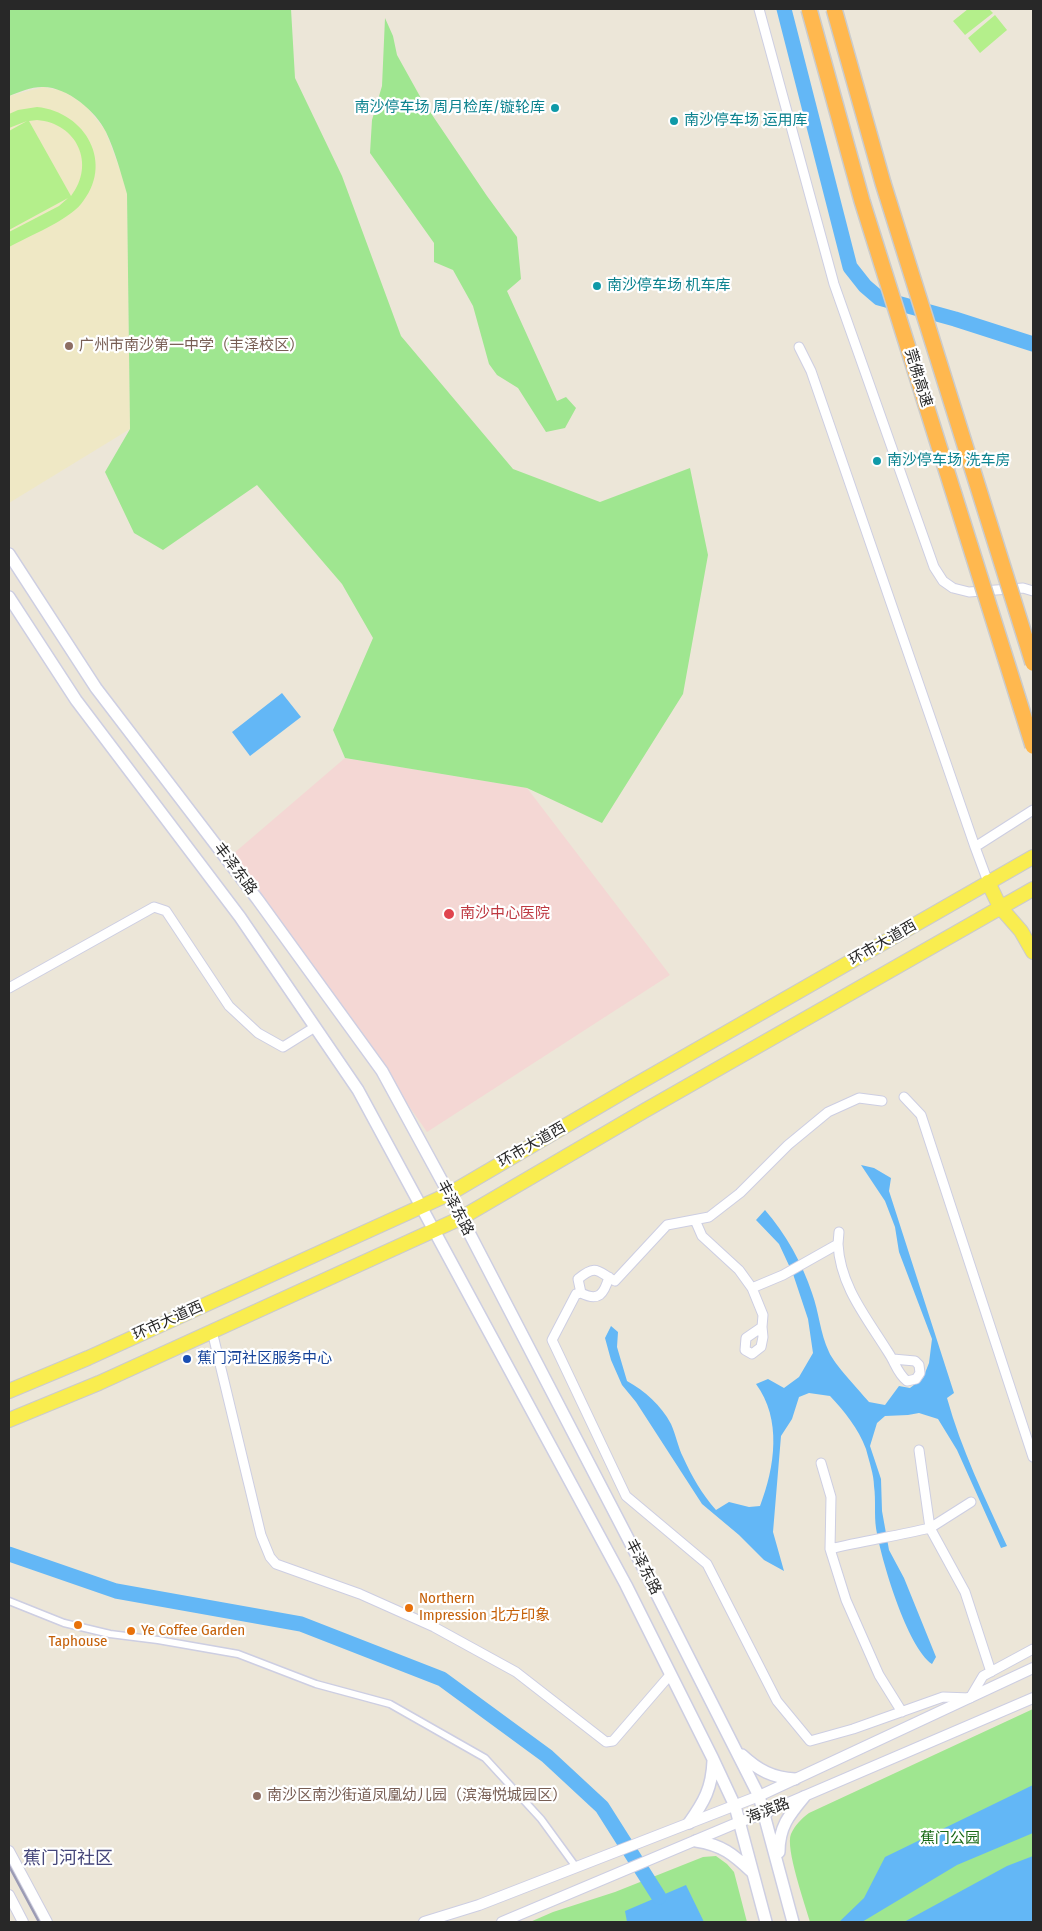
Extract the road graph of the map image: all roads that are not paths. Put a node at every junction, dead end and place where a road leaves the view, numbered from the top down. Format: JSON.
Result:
{"nodes":[{"id":1,"x":759,"y":9,"type":"edge"},
{"id":2,"x":809,"y":9,"type":"edge"},
{"id":3,"x":834,"y":9,"type":"edge"},
{"id":4,"x":799,"y":346,"type":"dead end"},
{"id":5,"x":9,"y":554,"type":"edge"},
{"id":6,"x":1033,"y":591,"type":"edge"},
{"id":7,"x":9,"y":597,"type":"edge"},
{"id":8,"x":1033,"y":663,"type":"edge"},
{"id":9,"x":1033,"y":746,"type":"edge"},
{"id":10,"x":1033,"y":810,"type":"edge"},
{"id":11,"x":975,"y":847,"type":"junction"},
{"id":12,"x":1033,"y":857,"type":"edge"},
{"id":13,"x":988,"y":882,"type":"junction"},
{"id":14,"x":1033,"y":889,"type":"edge"},
{"id":15,"x":1000,"y":907,"type":"junction"},
{"id":16,"x":1033,"y":952,"type":"edge"},
{"id":17,"x":9,"y":988,"type":"edge"},
{"id":18,"x":315,"y":1027,"type":"junction"},
{"id":19,"x":904,"y":1097,"type":"dead end"},
{"id":20,"x":882,"y":1101,"type":"dead end"},
{"id":21,"x":448,"y":1194,"type":"junction"},
{"id":22,"x":421,"y":1207,"type":"junction"},
{"id":23,"x":461,"y":1218,"type":"junction"},
{"id":24,"x":695,"y":1220,"type":"junction"},
{"id":25,"x":435,"y":1230,"type":"junction"},
{"id":26,"x":839,"y":1232,"type":"dead end"},
{"id":27,"x":838,"y":1244,"type":"junction"},
{"id":28,"x":609,"y":1278,"type":"junction"},
{"id":29,"x":752,"y":1288,"type":"junction"},
{"id":30,"x":582,"y":1293,"type":"junction"},
{"id":31,"x":762,"y":1327,"type":"dead end"},
{"id":32,"x":212,"y":1331,"type":"junction"},
{"id":33,"x":893,"y":1360,"type":"dead end"},
{"id":34,"x":9,"y":1391,"type":"edge"},
{"id":35,"x":9,"y":1420,"type":"edge"},
{"id":36,"x":919,"y":1450,"type":"dead end"},
{"id":37,"x":1033,"y":1457,"type":"edge"},
{"id":38,"x":821,"y":1463,"type":"dead end"},
{"id":39,"x":971,"y":1502,"type":"dead end"},
{"id":40,"x":930,"y":1528,"type":"junction"},
{"id":41,"x":830,"y":1549,"type":"junction"},
{"id":42,"x":9,"y":1602,"type":"edge"},
{"id":43,"x":1033,"y":1649,"type":"edge"},
{"id":44,"x":1033,"y":1668,"type":"edge"},
{"id":45,"x":991,"y":1672,"type":"junction"},
{"id":46,"x":670,"y":1675,"type":"junction"},
{"id":47,"x":970,"y":1698,"type":"junction"},
{"id":48,"x":1033,"y":1698,"type":"edge"},
{"id":49,"x":902,"y":1712,"type":"junction"},
{"id":50,"x":736,"y":1749,"type":"junction"},
{"id":51,"x":713,"y":1759,"type":"junction"},
{"id":52,"x":795,"y":1779,"type":"junction"},
{"id":53,"x":760,"y":1796,"type":"junction"},
{"id":54,"x":804,"y":1797,"type":"junction"},
{"id":55,"x":735,"y":1806,"type":"junction"},
{"id":56,"x":765,"y":1813,"type":"junction"},
{"id":57,"x":739,"y":1822,"type":"junction"},
{"id":58,"x":689,"y":1824,"type":"junction"},
{"id":59,"x":696,"y":1841,"type":"junction"},
{"id":60,"x":9,"y":1851,"type":"edge"},
{"id":61,"x":779,"y":1866,"type":"junction"},
{"id":62,"x":576,"y":1867,"type":"junction"},
{"id":63,"x":752,"y":1872,"type":"junction"},
{"id":64,"x":9,"y":1896,"type":"edge"},
{"id":65,"x":766,"y":1920,"type":"edge"},
{"id":66,"x":23,"y":1922,"type":"edge"},
{"id":67,"x":47,"y":1922,"type":"edge"},
{"id":68,"x":424,"y":1922,"type":"edge"},
{"id":69,"x":502,"y":1922,"type":"edge"},
{"id":70,"x":793,"y":1922,"type":"edge"}],
"edges":[{"from":1,"to":6,"type":"street"},
{"from":2,"to":9,"type":"highway","name":"莞佛高速","bridge":true},
{"from":3,"to":8,"type":"highway","name":"莞佛高速","bridge":true},
{"from":4,"to":11,"type":"street"},
{"from":5,"to":21,"type":"main road","name":"丰泽东路"},
{"from":7,"to":18,"type":"main road","name":"丰泽东路"},
{"from":10,"to":11,"type":"street"},
{"from":11,"to":13,"type":"street"},
{"from":12,"to":13,"type":"main road","name":"环市大道西"},
{"from":13,"to":15,"type":"main road"},
{"from":13,"to":21,"type":"main road","name":"环市大道西"},
{"from":14,"to":15,"type":"main road","name":"环市大道西"},
{"from":15,"to":16,"type":"main road"},
{"from":15,"to":23,"type":"main road","name":"环市大道西"},
{"from":17,"to":18,"type":"street"},
{"from":18,"to":22,"type":"main road","name":"丰泽东路"},
{"from":19,"to":37,"type":"street"},
{"from":20,"to":24,"type":"street"},
{"from":21,"to":22,"type":"main road","name":"环市大道西"},
{"from":21,"to":23,"type":"main road","name":"丰泽东路"},
{"from":22,"to":25,"type":"main road","name":"丰泽东路"},
{"from":22,"to":34,"type":"main road","name":"环市大道西"},
{"from":23,"to":25,"type":"main road","name":"环市大道西"},
{"from":23,"to":50,"type":"main road","name":"丰泽东路"},
{"from":24,"to":28,"type":"street"},
{"from":24,"to":29,"type":"street"},
{"from":25,"to":32,"type":"main road","name":"环市大道西"},
{"from":25,"to":46,"type":"main road","name":"丰泽东路"},
{"from":26,"to":27,"type":"street"},
{"from":27,"to":29,"type":"street"},
{"from":27,"to":33,"type":"street"},
{"from":28,"to":30,"type":"street"},
{"from":28,"to":30,"type":"street"},
{"from":29,"to":31,"type":"street"},
{"from":30,"to":49,"type":"street"},
{"from":32,"to":35,"type":"main road","name":"环市大道西"},
{"from":32,"to":46,"type":"street"},
{"from":36,"to":40,"type":"street"},
{"from":38,"to":41,"type":"street"},
{"from":39,"to":40,"type":"street"},
{"from":40,"to":41,"type":"street"},
{"from":40,"to":45,"type":"street"},
{"from":41,"to":49,"type":"street"},
{"from":42,"to":62,"type":"street"},
{"from":43,"to":45,"type":"street"},
{"from":44,"to":47,"type":"street"},
{"from":45,"to":47,"type":"street"},
{"from":46,"to":51,"type":"main road","name":"丰泽东路"},
{"from":47,"to":49,"type":"street"},
{"from":47,"to":52,"type":"street"},
{"from":48,"to":54,"type":"street","name":"海滨路"},
{"from":50,"to":52,"type":"main road"},
{"from":50,"to":53,"type":"main road","name":"丰泽东路"},
{"from":51,"to":55,"type":"main road","name":"丰泽东路"},
{"from":51,"to":58,"type":"main road"},
{"from":52,"to":53,"type":"street"},
{"from":53,"to":55,"type":"street"},
{"from":53,"to":56,"type":"main road","name":"丰泽东路"},
{"from":54,"to":56,"type":"street","name":"海滨路"},
{"from":54,"to":61,"type":"main road"},
{"from":55,"to":57,"type":"main road","name":"丰泽东路"},
{"from":55,"to":58,"type":"street"},
{"from":56,"to":57,"type":"street","name":"海滨路"},
{"from":56,"to":61,"type":"main road","name":"丰泽东路"},
{"from":57,"to":59,"type":"street","name":"海滨路"},
{"from":57,"to":63,"type":"main road","name":"丰泽东路"},
{"from":58,"to":62,"type":"street"},
{"from":59,"to":63,"type":"main road"},
{"from":59,"to":69,"type":"street","name":"海滨路"},
{"from":60,"to":67,"type":"street"},
{"from":61,"to":70,"type":"main road","name":"丰泽东路"},
{"from":62,"to":68,"type":"street"},
{"from":63,"to":65,"type":"main road","name":"丰泽东路"},
{"from":64,"to":66,"type":"street"}]}
